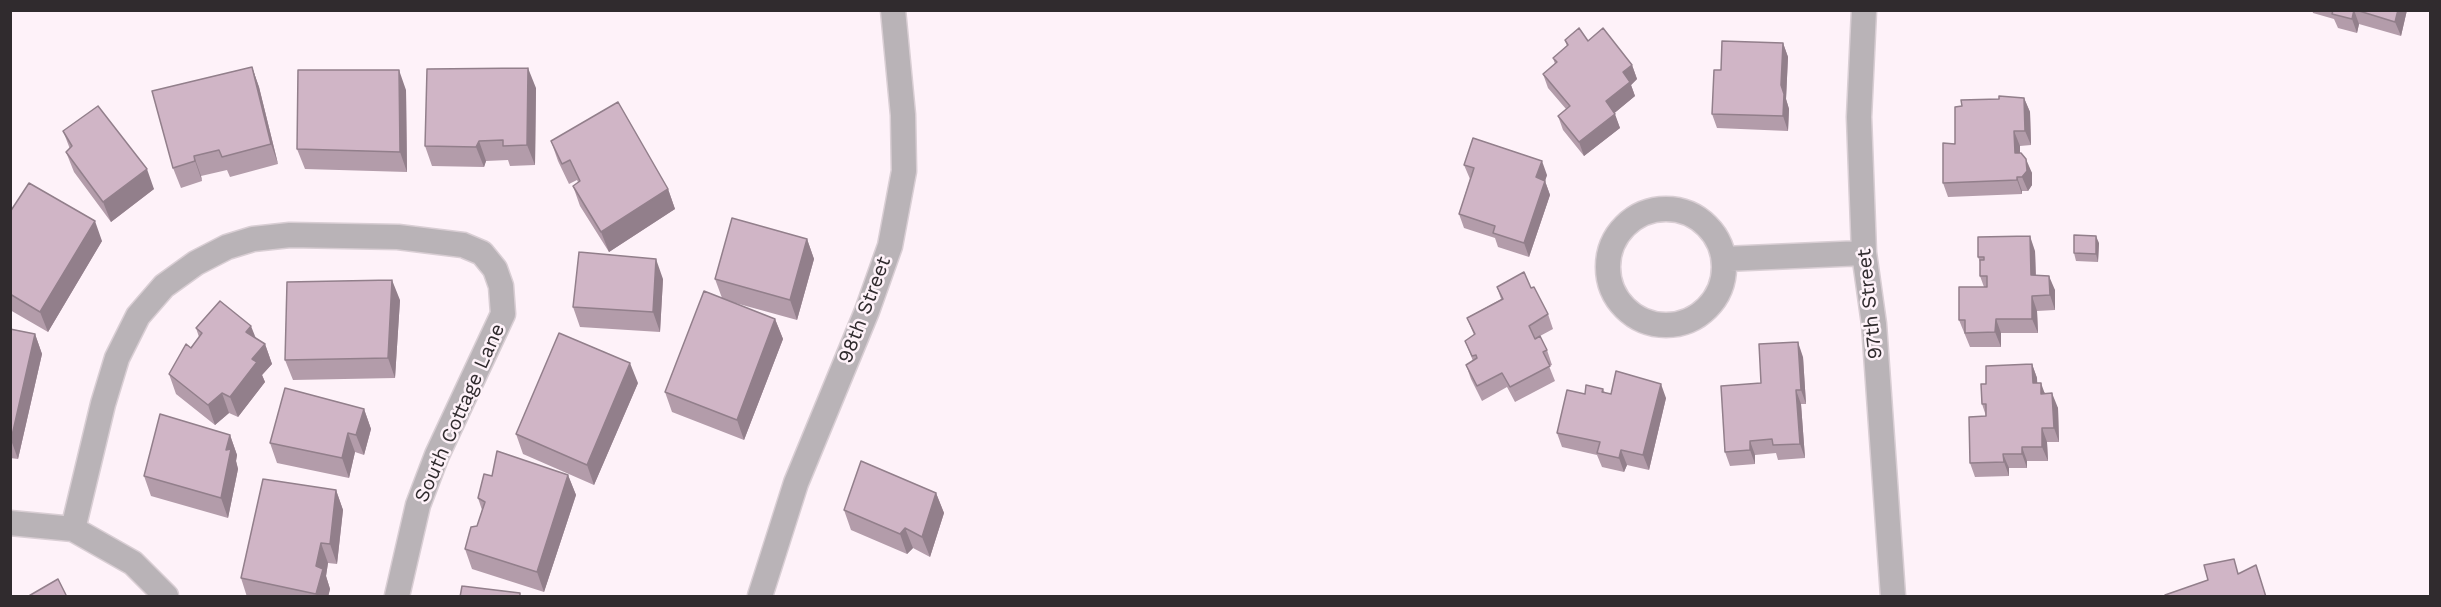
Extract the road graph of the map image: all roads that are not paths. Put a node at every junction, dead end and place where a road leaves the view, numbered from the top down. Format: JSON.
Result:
{"nodes":[{"id":1,"x":893,"y":10,"type":"edge"},
{"id":2,"x":1864,"y":10,"type":"edge"},
{"id":3,"x":1864,"y":253,"type":"junction"},
{"id":4,"x":1724,"y":259,"type":"junction"},
{"id":5,"x":10,"y":523,"type":"edge"},
{"id":6,"x":73,"y":529,"type":"junction"},
{"id":7,"x":166,"y":597,"type":"edge"},
{"id":8,"x":397,"y":597,"type":"edge"},
{"id":9,"x":759,"y":597,"type":"edge"},
{"id":10,"x":1893,"y":597,"type":"edge"}],
"edges":[{"from":1,"to":9,"type":"street","name":"98th Street"},
{"from":2,"to":3,"type":"street","name":"97th Street"},
{"from":3,"to":4,"type":"street"},
{"from":3,"to":10,"type":"street","name":"97th Street"},
{"from":4,"to":4,"type":"street"},
{"from":5,"to":6,"type":"street"},
{"from":6,"to":7,"type":"street"},
{"from":6,"to":8,"type":"street","name":"South Cottage Lane"}]}
